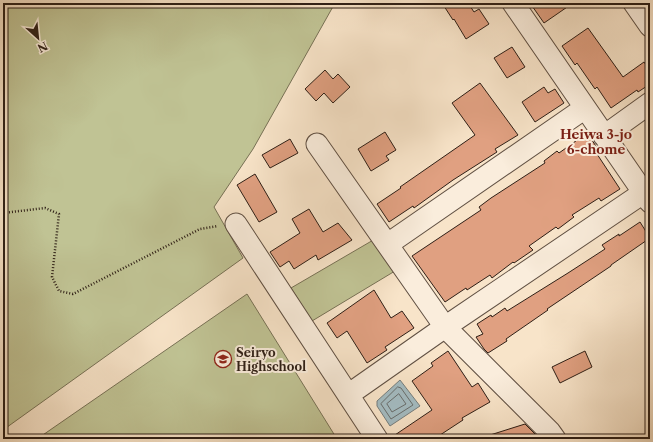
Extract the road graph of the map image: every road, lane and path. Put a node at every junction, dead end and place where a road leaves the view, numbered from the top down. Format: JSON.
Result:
{"nodes":[{"id":1,"x":513,"y":3,"type":"edge"},
{"id":2,"x":634,"y":3,"type":"edge"},
{"id":3,"x":650,"y":26,"type":"edge"},
{"id":4,"x":650,"y":103,"type":"edge"},
{"id":5,"x":585,"y":108,"type":"junction"},
{"id":6,"x":604,"y":136,"type":"junction"},
{"id":7,"x":317,"y":144,"type":"dead end"},
{"id":8,"x":647,"y":198,"type":"edge"},
{"id":9,"x":3,"y":213,"type":"edge"},
{"id":10,"x":236,"y":224,"type":"joint"},
{"id":11,"x":388,"y":244,"type":"junction"},
{"id":12,"x":445,"y":327,"type":"junction"},
{"id":13,"x":348,"y":395,"type":"junction"},
{"id":14,"x":377,"y":439,"type":"edge"},
{"id":15,"x":555,"y":439,"type":"edge"}],
"edges":[{"from":1,"to":5,"type":"street"},
{"from":2,"to":3,"type":"street"},
{"from":4,"to":6,"type":"street"},
{"from":5,"to":6,"type":"street"},
{"from":5,"to":11,"type":"street"},
{"from":6,"to":8,"type":"street"},
{"from":7,"to":11,"type":"street"},
{"from":8,"to":12,"type":"street"},
{"from":9,"to":10,"type":"path"},
{"from":10,"to":13,"type":"street"},
{"from":11,"to":12,"type":"street"},
{"from":12,"to":13,"type":"street"},
{"from":12,"to":15,"type":"street"},
{"from":13,"to":14,"type":"street"}]}
